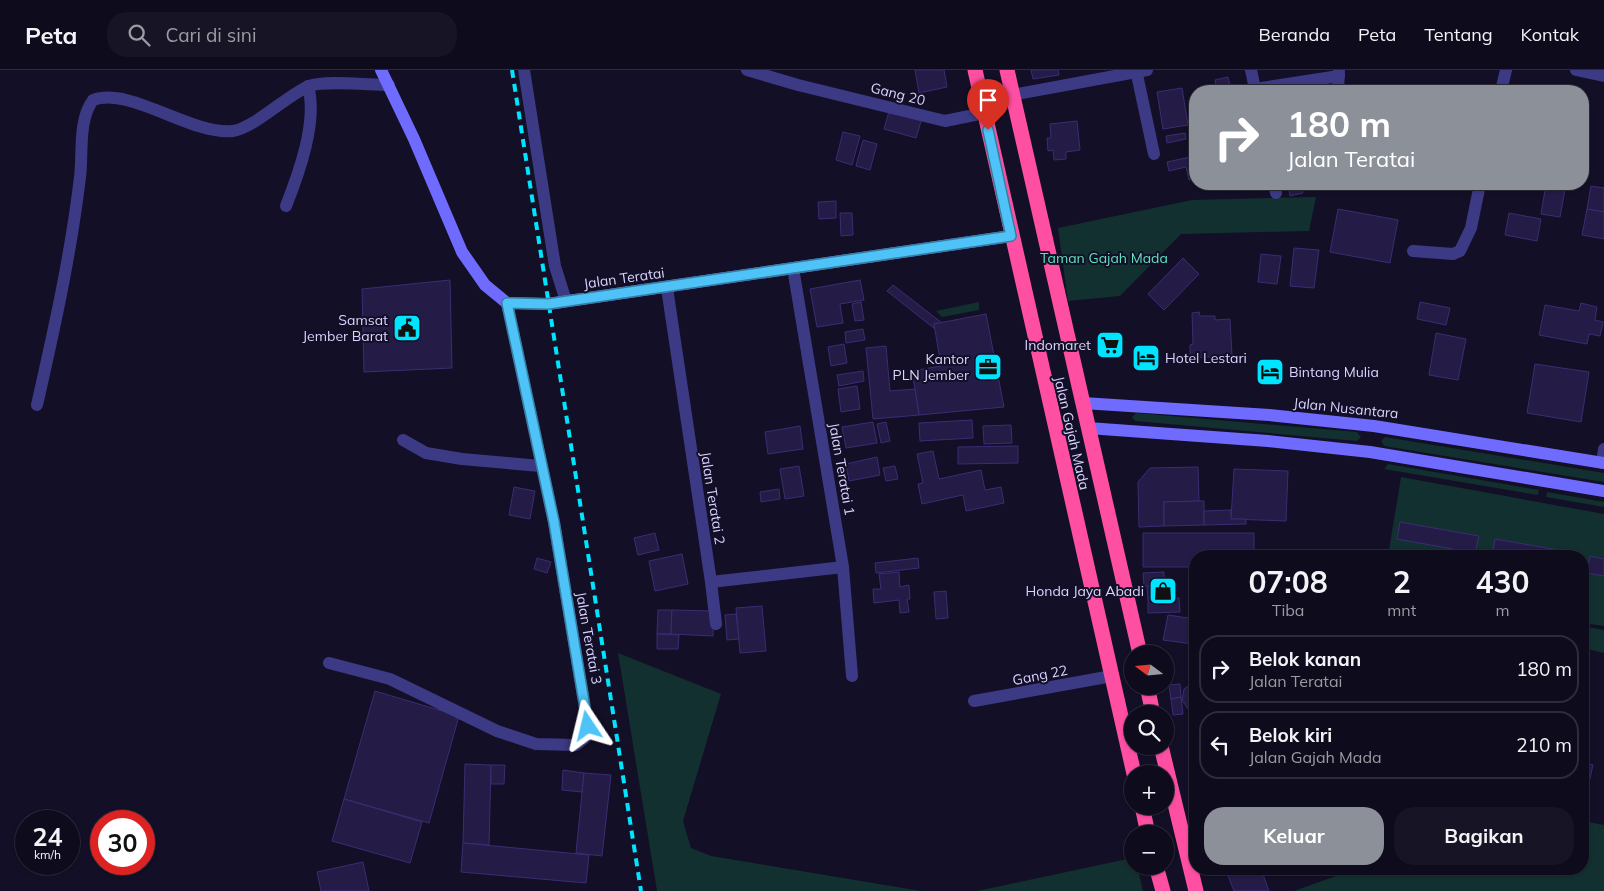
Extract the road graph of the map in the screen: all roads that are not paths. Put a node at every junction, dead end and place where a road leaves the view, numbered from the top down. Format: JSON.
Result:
{"nodes":[{"id":1,"x":381,"y":70,"type":"edge"},
{"id":2,"x":524,"y":70,"type":"edge"},
{"id":3,"x":747,"y":70,"type":"edge"},
{"id":4,"x":975,"y":70,"type":"edge"},
{"id":5,"x":1007,"y":70,"type":"edge"},
{"id":6,"x":1251,"y":70,"type":"edge"},
{"id":7,"x":1506,"y":70,"type":"edge"},
{"id":8,"x":1576,"y":70,"type":"edge"},
{"id":9,"x":1140,"y":71,"type":"edge"},
{"id":10,"x":1339,"y":73,"type":"edge"},
{"id":11,"x":1604,"y":76,"type":"edge"},
{"id":12,"x":389,"y":85,"type":"junction"},
{"id":13,"x":1254,"y":85,"type":"edge"},
{"id":14,"x":1280,"y":85,"type":"edge"},
{"id":15,"x":1503,"y":85,"type":"edge"},
{"id":16,"x":308,"y":86,"type":"junction"},
{"id":17,"x":1012,"y":95,"type":"junction"},
{"id":18,"x":984,"y":113,"type":"junction"},
{"id":19,"x":1154,"y":154,"type":"dead end"},
{"id":20,"x":1479,"y":190,"type":"edge"},
{"id":21,"x":286,"y":206,"type":"dead end"},
{"id":22,"x":1011,"y":236,"type":"junction"},
{"id":23,"x":1413,"y":251,"type":"dead end"},
{"id":24,"x":793,"y":268,"type":"junction"},
{"id":25,"x":667,"y":288,"type":"junction"},
{"id":26,"x":566,"y":301,"type":"junction"},
{"id":27,"x":507,"y":303,"type":"junction"},
{"id":28,"x":1083,"y":403,"type":"junction"},
{"id":29,"x":37,"y":405,"type":"dead end"},
{"id":30,"x":1088,"y":428,"type":"junction"},
{"id":31,"x":403,"y":440,"type":"dead end"},
{"id":32,"x":1604,"y":449,"type":"edge"},
{"id":33,"x":1603,"y":463,"type":"edge"},
{"id":34,"x":540,"y":466,"type":"junction"},
{"id":35,"x":1604,"y":491,"type":"edge"},
{"id":36,"x":843,"y":567,"type":"junction"},
{"id":37,"x":711,"y":582,"type":"junction"},
{"id":38,"x":716,"y":624,"type":"dead end"},
{"id":39,"x":1138,"y":645,"type":"edge"},
{"id":40,"x":329,"y":663,"type":"dead end"},
{"id":41,"x":852,"y":676,"type":"dead end"},
{"id":42,"x":1112,"y":676,"type":"junction"},
{"id":43,"x":974,"y":701,"type":"dead end"},
{"id":44,"x":1163,"y":755,"type":"edge"},
{"id":45,"x":1132,"y":765,"type":"edge"},
{"id":46,"x":1189,"y":862,"type":"edge"},
{"id":47,"x":1159,"y":875,"type":"edge"},
{"id":48,"x":1192,"y":875,"type":"edge"},
{"id":49,"x":1163,"y":891,"type":"edge"},
{"id":50,"x":1196,"y":891,"type":"edge"}],
"edges":[{"from":1,"to":12,"type":"street"},
{"from":2,"to":26,"type":"street"},
{"from":3,"to":18,"type":"street","name":"Gang 20"},
{"from":4,"to":18,"type":"highway","name":"Jalan Gajah Mada"},
{"from":5,"to":17,"type":"highway","name":"Jalan Gajah Mada"},
{"from":6,"to":13,"type":"street"},
{"from":7,"to":15,"type":"street"},
{"from":8,"to":11,"type":"street"},
{"from":9,"to":17,"type":"street"},
{"from":9,"to":19,"type":"street"},
{"from":10,"to":14,"type":"street"},
{"from":12,"to":16,"type":"street"},
{"from":12,"to":27,"type":"street"},
{"from":16,"to":21,"type":"street"},
{"from":16,"to":29,"type":"street"},
{"from":17,"to":28,"type":"highway","name":"Jalan Gajah Mada"},
{"from":18,"to":22,"type":"highway","name":"Jalan Gajah Mada"},
{"from":20,"to":23,"type":"street"},
{"from":22,"to":24,"type":"street","name":"Jalan Teratai"},
{"from":22,"to":42,"type":"highway","name":"Jalan Gajah Mada"},
{"from":24,"to":25,"type":"street","name":"Jalan Teratai"},
{"from":24,"to":36,"type":"street","name":"Jalan Teratai 1"},
{"from":25,"to":26,"type":"street","name":"Jalan Teratai"},
{"from":25,"to":37,"type":"street","name":"Jalan Teratai 2"},
{"from":26,"to":27,"type":"street","name":"Jalan Teratai"},
{"from":27,"to":34,"type":"street","name":"Jalan Teratai 3"},
{"from":28,"to":30,"type":"highway","name":"Jalan Gajah Mada"},
{"from":28,"to":33,"type":"street","name":"Jalan Nusantara"},
{"from":30,"to":35,"type":"street"},
{"from":30,"to":39,"type":"highway","name":"Jalan Gajah Mada"},
{"from":31,"to":34,"type":"street"},
{"from":32,"to":33,"type":"street"},
{"from":34,"to":40,"type":"street","name":"Jalan Teratai 3"},
{"from":36,"to":37,"type":"street"},
{"from":36,"to":41,"type":"street","name":"Jalan Teratai 1"},
{"from":37,"to":38,"type":"street","name":"Jalan Teratai 2"},
{"from":42,"to":43,"type":"street","name":"Gang 22"},
{"from":42,"to":45,"type":"highway","name":"Jalan Gajah Mada"},
{"from":44,"to":46,"type":"highway"},
{"from":47,"to":49,"type":"highway"},
{"from":48,"to":50,"type":"highway"}]}
